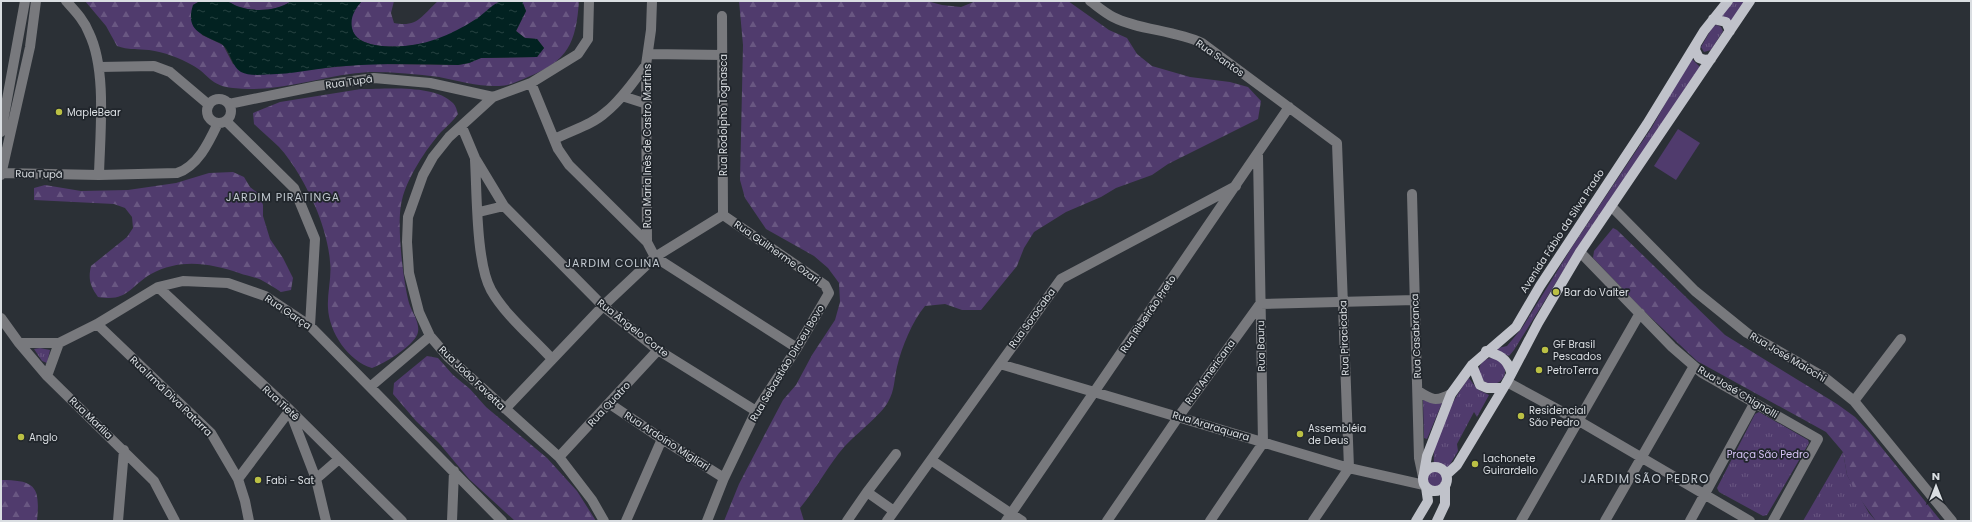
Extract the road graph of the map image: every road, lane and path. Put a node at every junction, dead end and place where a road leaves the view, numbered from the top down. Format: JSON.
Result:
{"nodes":[{"id":1,"x":25,"y":1,"type":"edge"},
{"id":2,"x":36,"y":1,"type":"edge"},
{"id":3,"x":66,"y":1,"type":"edge"},
{"id":4,"x":589,"y":1,"type":"edge"},
{"id":5,"x":652,"y":1,"type":"edge"},
{"id":6,"x":1090,"y":1,"type":"edge"},
{"id":7,"x":1728,"y":1,"type":"edge"},
{"id":8,"x":1750,"y":1,"type":"edge"},
{"id":9,"x":722,"y":16,"type":"dead end"},
{"id":10,"x":1713,"y":18,"type":"junction"},
{"id":11,"x":1730,"y":30,"type":"junction"},
{"id":12,"x":1696,"y":44,"type":"junction"},
{"id":13,"x":649,"y":54,"type":"junction"},
{"id":14,"x":723,"y":55,"type":"junction"},
{"id":15,"x":1711,"y":59,"type":"junction"},
{"id":16,"x":646,"y":65,"type":"junction"},
{"id":17,"x":100,"y":67,"type":"junction"},
{"id":18,"x":531,"y":83,"type":"junction"},
{"id":19,"x":622,"y":96,"type":"junction"},
{"id":20,"x":493,"y":98,"type":"junction"},
{"id":21,"x":229,"y":104,"type":"junction"},
{"id":22,"x":647,"y":104,"type":"junction"},
{"id":23,"x":209,"y":105,"type":"junction"},
{"id":24,"x":1289,"y":107,"type":"junction"},
{"id":25,"x":222,"y":122,"type":"junction"},
{"id":26,"x":462,"y":127,"type":"junction"},
{"id":27,"x":1,"y":132,"type":"edge"},
{"id":28,"x":555,"y":139,"type":"junction"},
{"id":29,"x":1337,"y":143,"type":"joint"},
{"id":30,"x":1258,"y":155,"type":"junction"},
{"id":31,"x":475,"y":158,"type":"junction"},
{"id":32,"x":2,"y":174,"type":"edge"},
{"id":33,"x":100,"y":175,"type":"junction"},
{"id":34,"x":1237,"y":185,"type":"junction"},
{"id":35,"x":1412,"y":194,"type":"dead end"},
{"id":36,"x":504,"y":206,"type":"junction"},
{"id":37,"x":1611,"y":206,"type":"junction"},
{"id":38,"x":479,"y":212,"type":"junction"},
{"id":39,"x":723,"y":214,"type":"junction"},
{"id":40,"x":646,"y":242,"type":"junction"},
{"id":41,"x":1580,"y":252,"type":"junction"},
{"id":42,"x":655,"y":257,"type":"junction"},
{"id":43,"x":158,"y":287,"type":"junction"},
{"id":44,"x":829,"y":293,"type":"joint"},
{"id":45,"x":1415,"y":300,"type":"junction"},
{"id":46,"x":1343,"y":301,"type":"junction"},
{"id":47,"x":1260,"y":304,"type":"junction"},
{"id":48,"x":603,"y":306,"type":"junction"},
{"id":49,"x":1640,"y":314,"type":"junction"},
{"id":50,"x":1,"y":318,"type":"edge"},
{"id":51,"x":97,"y":324,"type":"junction"},
{"id":52,"x":310,"y":326,"type":"junction"},
{"id":53,"x":430,"y":336,"type":"junction"},
{"id":54,"x":1901,"y":340,"type":"dead end"},
{"id":55,"x":19,"y":342,"type":"junction"},
{"id":56,"x":59,"y":343,"type":"junction"},
{"id":57,"x":797,"y":348,"type":"junction"},
{"id":58,"x":658,"y":350,"type":"junction"},
{"id":59,"x":1486,"y":351,"type":"junction"},
{"id":60,"x":552,"y":359,"type":"junction"},
{"id":61,"x":1000,"y":364,"type":"junction"},
{"id":62,"x":1472,"y":365,"type":"junction"},
{"id":63,"x":1694,"y":366,"type":"junction"},
{"id":64,"x":1511,"y":372,"type":"junction"},
{"id":65,"x":47,"y":376,"type":"junction"},
{"id":66,"x":1504,"y":385,"type":"junction"},
{"id":67,"x":370,"y":387,"type":"junction"},
{"id":68,"x":1418,"y":391,"type":"junction"},
{"id":69,"x":1094,"y":393,"type":"junction"},
{"id":70,"x":1451,"y":394,"type":"junction"},
{"id":71,"x":1854,"y":401,"type":"junction"},
{"id":72,"x":610,"y":404,"type":"junction"},
{"id":73,"x":1754,"y":404,"type":"junction"},
{"id":74,"x":505,"y":409,"type":"junction"},
{"id":75,"x":290,"y":410,"type":"junction"},
{"id":76,"x":756,"y":410,"type":"junction"},
{"id":77,"x":1179,"y":416,"type":"junction"},
{"id":78,"x":1580,"y":421,"type":"junction"},
{"id":79,"x":662,"y":440,"type":"junction"},
{"id":80,"x":1263,"y":443,"type":"junction"},
{"id":81,"x":124,"y":450,"type":"junction"},
{"id":82,"x":896,"y":454,"type":"dead end"},
{"id":83,"x":559,"y":457,"type":"junction"},
{"id":84,"x":1641,"y":458,"type":"junction"},
{"id":85,"x":339,"y":459,"type":"junction"},
{"id":86,"x":931,"y":460,"type":"junction"},
{"id":87,"x":1349,"y":468,"type":"junction"},
{"id":88,"x":454,"y":471,"type":"junction"},
{"id":89,"x":724,"y":478,"type":"junction"},
{"id":90,"x":238,"y":479,"type":"junction"},
{"id":91,"x":316,"y":479,"type":"junction"},
{"id":92,"x":1446,"y":480,"type":"junction"},
{"id":93,"x":1424,"y":481,"type":"junction"},
{"id":94,"x":867,"y":492,"type":"junction"},
{"id":95,"x":1705,"y":494,"type":"junction"},
{"id":96,"x":894,"y":511,"type":"junction"},
{"id":97,"x":1009,"y":517,"type":"edge"},
{"id":98,"x":118,"y":521,"type":"edge"},
{"id":99,"x":175,"y":521,"type":"edge"},
{"id":100,"x":249,"y":521,"type":"edge"},
{"id":101,"x":326,"y":521,"type":"edge"},
{"id":102,"x":402,"y":521,"type":"edge"},
{"id":103,"x":452,"y":521,"type":"edge"},
{"id":104,"x":502,"y":521,"type":"edge"},
{"id":105,"x":604,"y":521,"type":"edge"},
{"id":106,"x":626,"y":521,"type":"edge"},
{"id":107,"x":707,"y":521,"type":"edge"},
{"id":108,"x":847,"y":521,"type":"edge"},
{"id":109,"x":887,"y":521,"type":"edge"},
{"id":110,"x":1022,"y":521,"type":"edge"},
{"id":111,"x":1107,"y":521,"type":"edge"},
{"id":112,"x":1210,"y":521,"type":"edge"},
{"id":113,"x":1313,"y":521,"type":"edge"},
{"id":114,"x":1416,"y":521,"type":"edge"},
{"id":115,"x":1437,"y":521,"type":"edge"},
{"id":116,"x":1521,"y":521,"type":"edge"},
{"id":117,"x":1605,"y":521,"type":"edge"},
{"id":118,"x":1690,"y":521,"type":"edge"},
{"id":119,"x":1750,"y":521,"type":"edge"},
{"id":120,"x":1773,"y":521,"type":"edge"},
{"id":121,"x":1952,"y":521,"type":"edge"}],
"edges":[{"from":1,"to":27,"type":"street"},
{"from":2,"to":32,"type":"street"},
{"from":3,"to":17,"type":"street"},
{"from":4,"to":18,"type":"street","name":"Rua João Favetta"},
{"from":5,"to":13,"type":"street","name":"Rua Maria Inês de Castro Martins"},
{"from":6,"to":24,"type":"street","name":"Rua Santos"},
{"from":7,"to":10,"type":"main road","name":"Avenida Fábio da Silva Prado"},
{"from":8,"to":11,"type":"main road"},
{"from":9,"to":14,"type":"street","name":"Rua Rodolpho Tognasca"},
{"from":10,"to":11,"type":"main road"},
{"from":10,"to":12,"type":"main road","name":"Avenida Fábio da Silva Prado"},
{"from":11,"to":15,"type":"main road"},
{"from":12,"to":15,"type":"main road"},
{"from":12,"to":59,"type":"main road","name":"Avenida Fábio da Silva Prado"},
{"from":13,"to":14,"type":"street"},
{"from":13,"to":16,"type":"street","name":"Rua Maria Inês de Castro Martins"},
{"from":14,"to":39,"type":"street","name":"Rua Rodolpho Tognasca"},
{"from":15,"to":37,"type":"main road"},
{"from":16,"to":19,"type":"street"},
{"from":16,"to":22,"type":"street","name":"Rua Maria Inês de Castro Martins"},
{"from":17,"to":23,"type":"street"},
{"from":17,"to":33,"type":"street"},
{"from":18,"to":20,"type":"street","name":"Rua João Favetta"},
{"from":18,"to":28,"type":"street"},
{"from":19,"to":22,"type":"street"},
{"from":19,"to":28,"type":"street"},
{"from":20,"to":21,"type":"street","name":"Rua Tupã"},
{"from":20,"to":26,"type":"street","name":"Rua João Favetta"},
{"from":21,"to":23,"type":"street"},
{"from":21,"to":25,"type":"street"},
{"from":22,"to":40,"type":"street","name":"Rua Maria Inês de Castro Martins"},
{"from":23,"to":25,"type":"street"},
{"from":24,"to":29,"type":"street","name":"Rua Santos"},
{"from":24,"to":30,"type":"street","name":"Rua Ribeirão Preto"},
{"from":25,"to":33,"type":"street","name":"Rua Tupã"},
{"from":25,"to":52,"type":"street"},
{"from":26,"to":31,"type":"street","name":"Rua Ângelo Corte"},
{"from":26,"to":53,"type":"street","name":"Rua João Favetta"},
{"from":28,"to":40,"type":"street"},
{"from":29,"to":46,"type":"street","name":"Rua Piracicaba"},
{"from":30,"to":34,"type":"street","name":"Rua Ribeirão Preto"},
{"from":30,"to":47,"type":"street","name":"Rua Bauru"},
{"from":31,"to":36,"type":"street","name":"Rua Ângelo Corte"},
{"from":31,"to":38,"type":"street"},
{"from":32,"to":33,"type":"street","name":"Rua Tupã"},
{"from":34,"to":61,"type":"street","name":"Rua Sorocaba"},
{"from":34,"to":69,"type":"street","name":"Rua Ribeirão Preto"},
{"from":35,"to":45,"type":"street","name":"Rua Casabranca"},
{"from":36,"to":38,"type":"street"},
{"from":36,"to":48,"type":"street","name":"Rua Ângelo Corte"},
{"from":37,"to":41,"type":"main road"},
{"from":37,"to":71,"type":"street","name":"Rua José Maiochi"},
{"from":38,"to":60,"type":"street"},
{"from":39,"to":42,"type":"street"},
{"from":39,"to":44,"type":"street","name":"Rua Guilherme Ozari"},
{"from":40,"to":42,"type":"street"},
{"from":41,"to":49,"type":"street","name":"Rua José Chignolli"},
{"from":41,"to":64,"type":"main road"},
{"from":42,"to":48,"type":"street"},
{"from":42,"to":57,"type":"street"},
{"from":43,"to":51,"type":"street","name":"Rua Garça"},
{"from":43,"to":52,"type":"street","name":"Rua Garça"},
{"from":43,"to":75,"type":"street","name":"Rua Tietê"},
{"from":44,"to":57,"type":"street","name":"Rua Sebastião Dirceu Bovo"},
{"from":45,"to":46,"type":"street"},
{"from":45,"to":68,"type":"street","name":"Rua Casabranca"},
{"from":46,"to":47,"type":"street"},
{"from":46,"to":87,"type":"street","name":"Rua Piracicaba"},
{"from":47,"to":77,"type":"street","name":"Rua Americana"},
{"from":47,"to":80,"type":"street","name":"Rua Bauru"},
{"from":48,"to":58,"type":"street","name":"Rua Ângelo Corte"},
{"from":48,"to":60,"type":"street"},
{"from":49,"to":63,"type":"street","name":"Rua José Chignolli"},
{"from":49,"to":78,"type":"street"},
{"from":50,"to":55,"type":"street","name":"Rua Marília"},
{"from":51,"to":56,"type":"street","name":"Rua Garça"},
{"from":51,"to":90,"type":"street","name":"Rua Irmã Diva Patarra"},
{"from":52,"to":67,"type":"street","name":"Rua Garça"},
{"from":53,"to":67,"type":"street"},
{"from":53,"to":74,"type":"street","name":"Rua João Favetta"},
{"from":54,"to":71,"type":"street"},
{"from":55,"to":56,"type":"street","name":"Rua Garça"},
{"from":55,"to":65,"type":"street","name":"Rua Marília"},
{"from":56,"to":65,"type":"street"},
{"from":57,"to":76,"type":"street","name":"Rua Sebastião Dirceu Bovo"},
{"from":58,"to":72,"type":"street","name":"Rua Quatro"},
{"from":58,"to":76,"type":"street","name":"Rua Ângelo Corte"},
{"from":59,"to":62,"type":"main road","name":"Avenida Fábio da Silva Prado"},
{"from":59,"to":64,"type":"main road"},
{"from":60,"to":74,"type":"street"},
{"from":61,"to":69,"type":"street","name":"Rua Araraquara"},
{"from":61,"to":86,"type":"street","name":"Rua Sorocaba"},
{"from":62,"to":66,"type":"main road"},
{"from":62,"to":70,"type":"main road","name":"Avenida Fábio da Silva Prado"},
{"from":63,"to":73,"type":"street","name":"Rua José Chignolli"},
{"from":63,"to":84,"type":"street"},
{"from":64,"to":66,"type":"main road"},
{"from":65,"to":81,"type":"street","name":"Rua Marília"},
{"from":66,"to":78,"type":"street"},
{"from":66,"to":92,"type":"main road"},
{"from":67,"to":88,"type":"street","name":"Rua Garça"},
{"from":68,"to":70,"type":"street"},
{"from":68,"to":93,"type":"street","name":"Rua Casabranca"},
{"from":69,"to":77,"type":"street","name":"Rua Araraquara"},
{"from":69,"to":97,"type":"street","name":"Rua Ribeirão Preto"},
{"from":70,"to":93,"type":"main road","name":"Avenida Fábio da Silva Prado"},
{"from":71,"to":121,"type":"street","name":"Rua José Maiochi"},
{"from":72,"to":79,"type":"street","name":"Rua Ardoíno Migliari"},
{"from":72,"to":83,"type":"street","name":"Rua Quatro"},
{"from":73,"to":95,"type":"street"},
{"from":73,"to":120,"type":"street","name":"Rua José Chignolli"},
{"from":74,"to":83,"type":"street","name":"Rua João Favetta"},
{"from":75,"to":85,"type":"street","name":"Rua Tietê"},
{"from":75,"to":90,"type":"street"},
{"from":75,"to":91,"type":"street"},
{"from":76,"to":89,"type":"street","name":"Rua Sebastião Dirceu Bovo"},
{"from":77,"to":80,"type":"street","name":"Rua Araraquara"},
{"from":77,"to":111,"type":"street","name":"Rua Americana"},
{"from":78,"to":84,"type":"street"},
{"from":78,"to":116,"type":"street"},
{"from":79,"to":89,"type":"street","name":"Rua Ardoíno Migliari"},
{"from":79,"to":106,"type":"street"},
{"from":80,"to":87,"type":"street","name":"Rua Araraquara"},
{"from":80,"to":112,"type":"street"},
{"from":81,"to":98,"type":"street"},
{"from":81,"to":99,"type":"street","name":"Rua Marília"},
{"from":82,"to":94,"type":"street"},
{"from":83,"to":105,"type":"street","name":"Rua João Favetta"},
{"from":84,"to":95,"type":"street"},
{"from":84,"to":117,"type":"street"},
{"from":85,"to":91,"type":"street"},
{"from":85,"to":102,"type":"street","name":"Rua Tietê"},
{"from":86,"to":96,"type":"street","name":"Rua Sorocaba"},
{"from":86,"to":97,"type":"street"},
{"from":87,"to":93,"type":"street","name":"Rua Araraquara"},
{"from":87,"to":113,"type":"street"},
{"from":88,"to":103,"type":"street"},
{"from":88,"to":104,"type":"street","name":"Rua Garça"},
{"from":89,"to":107,"type":"street","name":"Rua Sebastião Dirceu Bovo"},
{"from":90,"to":100,"type":"street","name":"Rua Irmã Diva Patarra"},
{"from":91,"to":101,"type":"street"},
{"from":92,"to":93,"type":"main road"},
{"from":92,"to":93,"type":"main road"},
{"from":92,"to":115,"type":"main road"},
{"from":93,"to":114,"type":"main road","name":"Avenida Fábio da Silva Prado"},
{"from":94,"to":96,"type":"street"},
{"from":94,"to":108,"type":"street"},
{"from":95,"to":118,"type":"street"},
{"from":95,"to":119,"type":"street"},
{"from":96,"to":109,"type":"street","name":"Rua Sorocaba"},
{"from":97,"to":110,"type":"street"}]}
